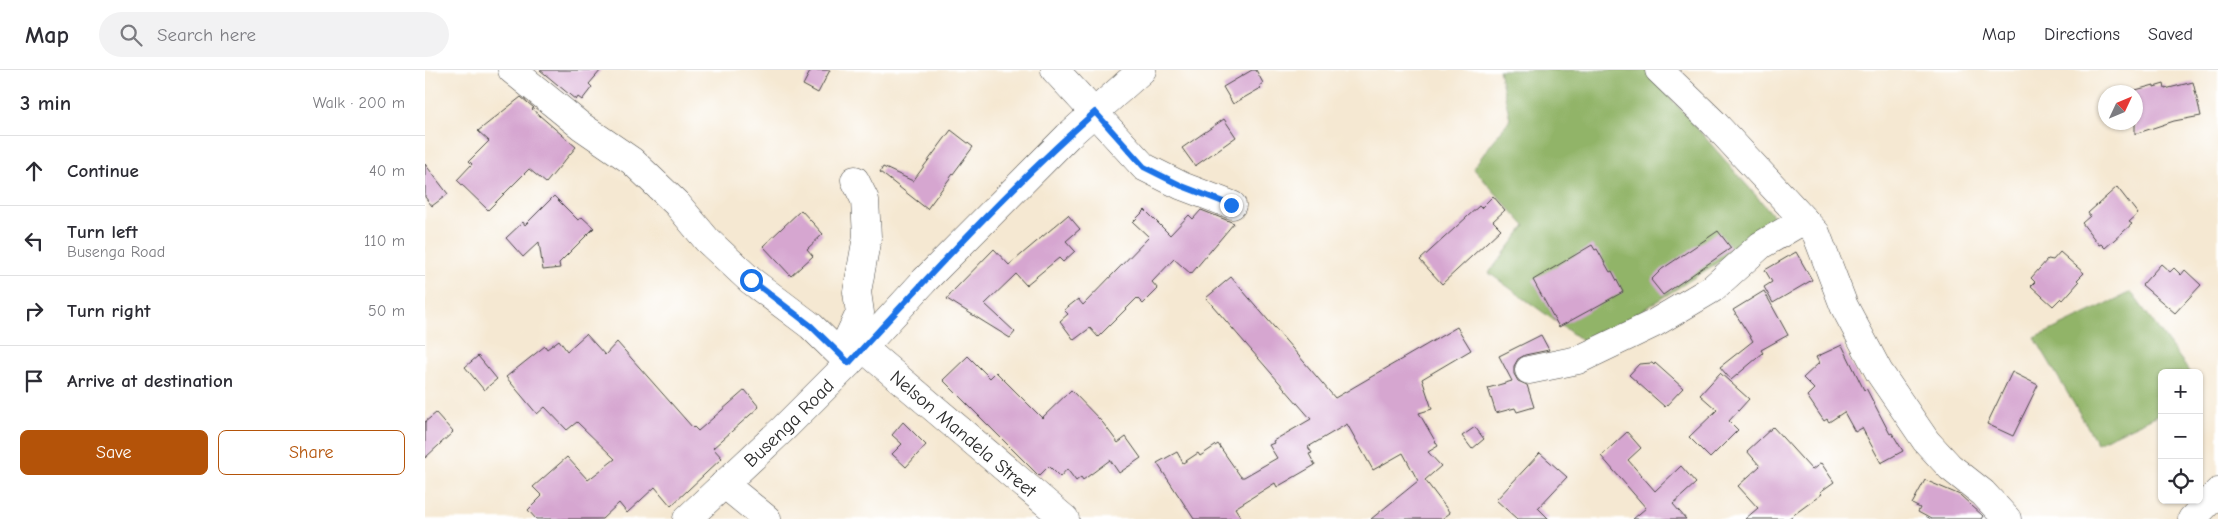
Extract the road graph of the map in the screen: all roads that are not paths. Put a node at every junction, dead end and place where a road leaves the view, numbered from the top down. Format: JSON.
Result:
{"nodes":[{"id":1,"x":512,"y":70,"type":"edge"},
{"id":2,"x":1055,"y":70,"type":"edge"},
{"id":3,"x":1142,"y":70,"type":"edge"},
{"id":4,"x":1659,"y":70,"type":"edge"},
{"id":5,"x":1095,"y":112,"type":"junction"},
{"id":6,"x":855,"y":180,"type":"dead end"},
{"id":7,"x":1231,"y":205,"type":"dead end"},
{"id":8,"x":1804,"y":220,"type":"junction"},
{"id":9,"x":851,"y":355,"type":"junction"},
{"id":10,"x":1529,"y":370,"type":"dead end"},
{"id":11,"x":725,"y":484,"type":"junction"},
{"id":12,"x":2218,"y":492,"type":"edge"},
{"id":13,"x":687,"y":519,"type":"edge"},
{"id":14,"x":767,"y":519,"type":"edge"},
{"id":15,"x":1065,"y":519,"type":"edge"},
{"id":16,"x":2007,"y":519,"type":"edge"},
{"id":17,"x":2192,"y":519,"type":"edge"}],
"edges":[{"from":1,"to":9,"type":"street","name":"Nelson Mandela Street"},
{"from":2,"to":5,"type":"street"},
{"from":3,"to":5,"type":"street","name":"Busenga Road"},
{"from":4,"to":8,"type":"street"},
{"from":5,"to":7,"type":"street"},
{"from":5,"to":9,"type":"street","name":"Busenga Road"},
{"from":6,"to":9,"type":"street"},
{"from":8,"to":10,"type":"street"},
{"from":8,"to":16,"type":"street"},
{"from":9,"to":11,"type":"street","name":"Busenga Road"},
{"from":9,"to":15,"type":"street","name":"Nelson Mandela Street"},
{"from":11,"to":13,"type":"street","name":"Busenga Road"},
{"from":11,"to":14,"type":"street"},
{"from":12,"to":17,"type":"street"}]}
